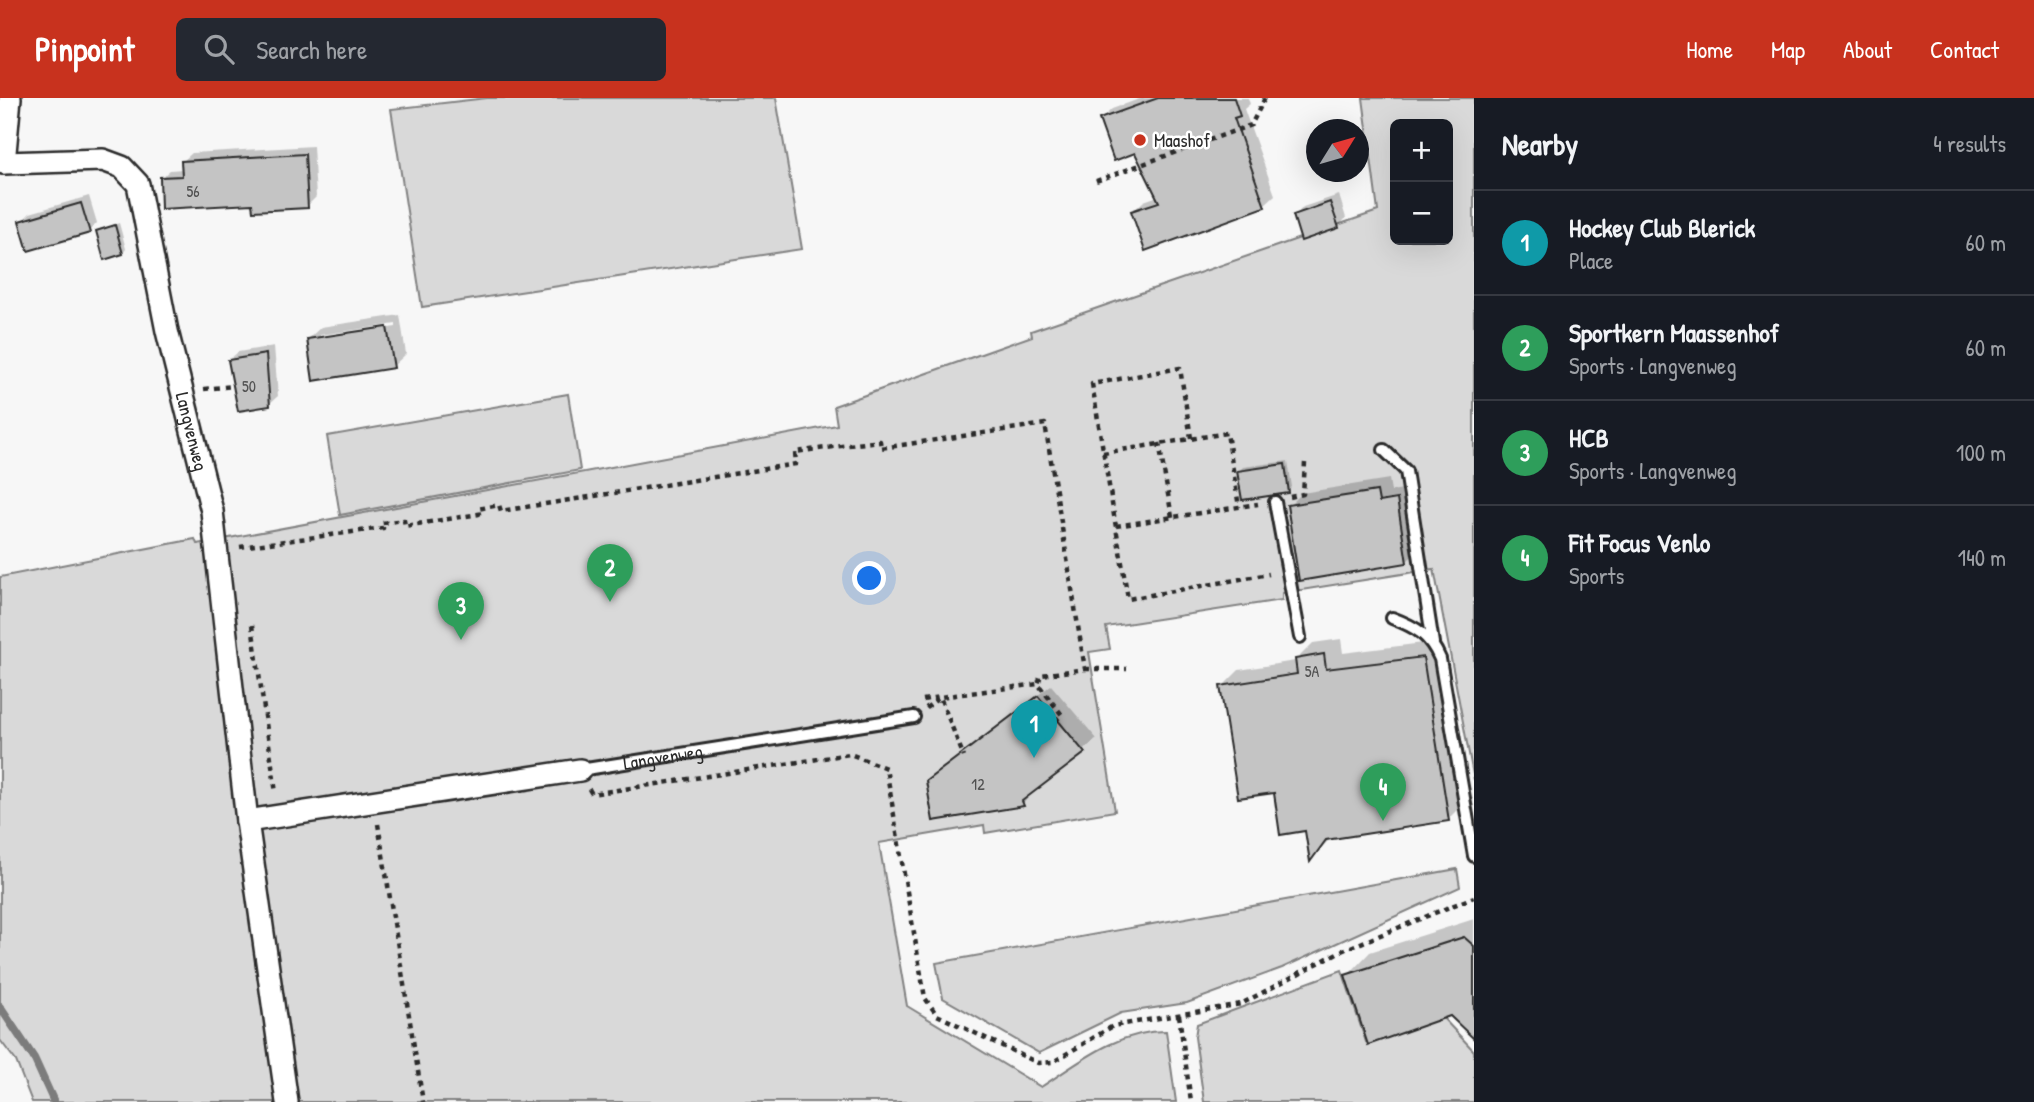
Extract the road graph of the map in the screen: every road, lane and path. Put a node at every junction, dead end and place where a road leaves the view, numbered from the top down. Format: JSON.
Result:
{"nodes":[{"id":1,"x":10,"y":98,"type":"edge"},
{"id":2,"x":1265,"y":98,"type":"edge"},
{"id":3,"x":2,"y":164,"type":"edge"},
{"id":4,"x":1096,"y":181,"type":"dead end"},
{"id":5,"x":1191,"y":438,"type":"junction"},
{"id":6,"x":1159,"y":443,"type":"junction"},
{"id":7,"x":1384,"y":450,"type":"dead end"},
{"id":8,"x":1103,"y":453,"type":"junction"},
{"id":9,"x":1305,"y":463,"type":"dead end"},
{"id":10,"x":1275,"y":502,"type":"junction"},
{"id":11,"x":1239,"y":507,"type":"junction"},
{"id":12,"x":1172,"y":517,"type":"junction"},
{"id":13,"x":1116,"y":526,"type":"junction"},
{"id":14,"x":242,"y":559,"type":"dead end"},
{"id":15,"x":1287,"y":571,"type":"junction"},
{"id":16,"x":250,"y":611,"type":"dead end"},
{"id":17,"x":1392,"y":618,"type":"dead end"},
{"id":18,"x":1300,"y":636,"type":"dead end"},
{"id":19,"x":1433,"y":643,"type":"junction"},
{"id":20,"x":1085,"y":668,"type":"junction"},
{"id":21,"x":1127,"y":669,"type":"dead end"},
{"id":22,"x":1038,"y":684,"type":"junction"},
{"id":23,"x":940,"y":697,"type":"junction"},
{"id":24,"x":913,"y":701,"type":"dead end"},
{"id":25,"x":914,"y":717,"type":"joint"},
{"id":26,"x":1055,"y":721,"type":"dead end"},
{"id":27,"x":964,"y":757,"type":"dead end"},
{"id":28,"x":580,"y":770,"type":"junction"},
{"id":29,"x":290,"y":794,"type":"dead end"},
{"id":30,"x":374,"y":802,"type":"junction"},
{"id":31,"x":247,"y":821,"type":"junction"},
{"id":32,"x":1474,"y":856,"type":"edge"},
{"id":33,"x":1474,"y":897,"type":"edge"},
{"id":34,"x":1179,"y":1015,"type":"junction"},
{"id":35,"x":287,"y":1102,"type":"edge"},
{"id":36,"x":423,"y":1102,"type":"edge"},
{"id":37,"x":1191,"y":1102,"type":"edge"}],
"edges":[{"from":1,"to":3,"type":"street"},
{"from":2,"to":4,"type":"path"},
{"from":3,"to":31,"type":"street","name":"Langvenweg"},
{"from":5,"to":6,"type":"path"},
{"from":5,"to":8,"type":"path"},
{"from":5,"to":11,"type":"path"},
{"from":6,"to":8,"type":"path"},
{"from":6,"to":12,"type":"path"},
{"from":7,"to":19,"type":"lane"},
{"from":8,"to":13,"type":"path"},
{"from":9,"to":10,"type":"path"},
{"from":10,"to":11,"type":"path"},
{"from":10,"to":15,"type":"lane"},
{"from":11,"to":12,"type":"path"},
{"from":12,"to":13,"type":"path"},
{"from":13,"to":15,"type":"path"},
{"from":14,"to":20,"type":"path"},
{"from":15,"to":18,"type":"lane"},
{"from":16,"to":29,"type":"path"},
{"from":17,"to":19,"type":"lane"},
{"from":19,"to":32,"type":"lane"},
{"from":20,"to":21,"type":"path"},
{"from":20,"to":22,"type":"path"},
{"from":22,"to":23,"type":"path"},
{"from":22,"to":26,"type":"path"},
{"from":23,"to":24,"type":"path"},
{"from":23,"to":25,"type":"path"},
{"from":23,"to":27,"type":"path"},
{"from":25,"to":28,"type":"lane","name":"Langvenweg"},
{"from":28,"to":30,"type":"street","name":"Langvenweg"},
{"from":28,"to":34,"type":"path"},
{"from":30,"to":31,"type":"street","name":"Langvenweg"},
{"from":30,"to":36,"type":"path"},
{"from":31,"to":35,"type":"street","name":"Langvenweg"},
{"from":33,"to":34,"type":"path"},
{"from":34,"to":37,"type":"path"}]}
